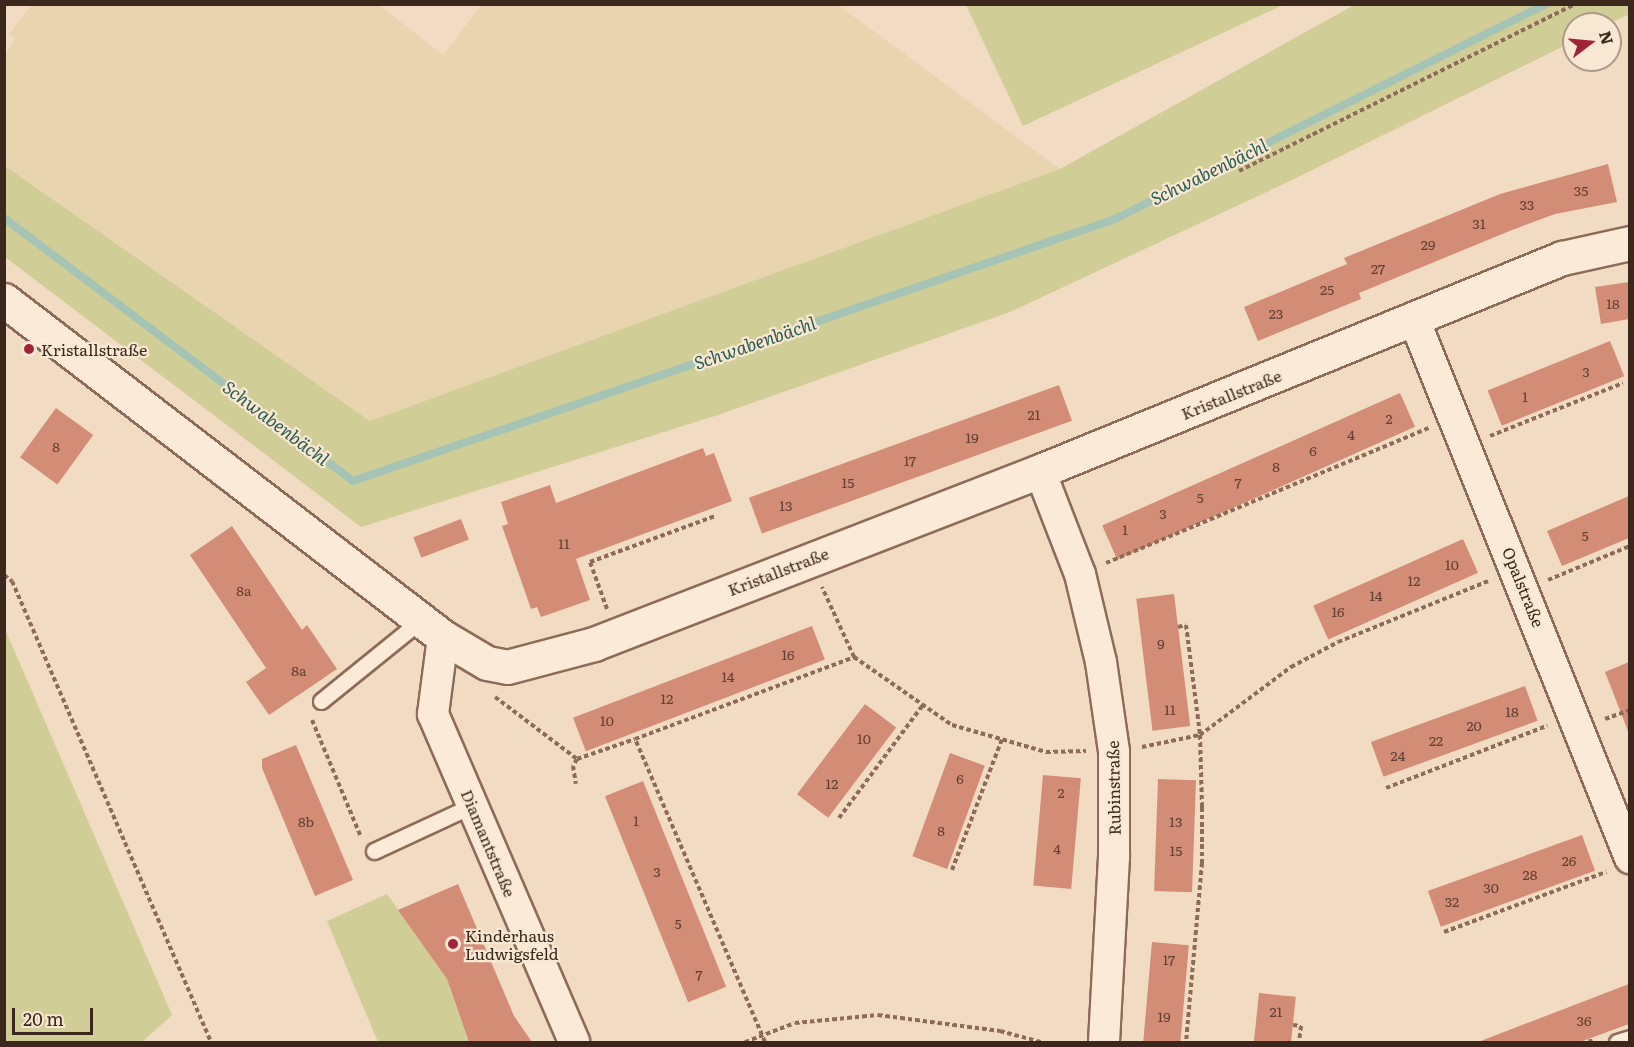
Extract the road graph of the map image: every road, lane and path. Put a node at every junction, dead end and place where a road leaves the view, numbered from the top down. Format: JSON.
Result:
{"nodes":[{"id":1,"x":1576,"y":4,"type":"edge"},
{"id":2,"x":1239,"y":171,"type":"dead end"},
{"id":3,"x":1629,"y":243,"type":"edge"},
{"id":4,"x":4,"y":300,"type":"edge"},
{"id":5,"x":1414,"y":319,"type":"junction"},
{"id":6,"x":1623,"y":383,"type":"dead end"},
{"id":7,"x":1454,"y":417,"type":"junction"},
{"id":8,"x":1466,"y":446,"type":"junction"},
{"id":9,"x":1040,"y":471,"type":"junction"},
{"id":10,"x":715,"y":516,"type":"dead end"},
{"id":11,"x":1629,"y":546,"type":"edge"},
{"id":12,"x":810,"y":559,"type":"junction"},
{"id":13,"x":1080,"y":574,"type":"junction"},
{"id":14,"x":4,"y":575,"type":"edge"},
{"id":15,"x":1521,"y":579,"type":"junction"},
{"id":16,"x":1178,"y":627,"type":"dead end"},
{"id":17,"x":432,"y":628,"type":"junction"},
{"id":18,"x":616,"y":635,"type":"junction"},
{"id":19,"x":474,"y":657,"type":"junction"},
{"id":20,"x":854,"y":657,"type":"junction"},
{"id":21,"x":321,"y":700,"type":"joint"},
{"id":22,"x":923,"y":705,"type":"junction"},
{"id":23,"x":1575,"y":715,"type":"junction"},
{"id":24,"x":1200,"y":735,"type":"junction"},
{"id":25,"x":635,"y":739,"type":"junction"},
{"id":26,"x":1002,"y":739,"type":"junction"},
{"id":27,"x":1114,"y":751,"type":"junction"},
{"id":28,"x":577,"y":759,"type":"junction"},
{"id":29,"x":576,"y":784,"type":"dead end"},
{"id":30,"x":1386,"y":788,"type":"dead end"},
{"id":31,"x":473,"y":805,"type":"junction"},
{"id":32,"x":839,"y":818,"type":"dead end"},
{"id":33,"x":374,"y":851,"type":"joint"},
{"id":34,"x":1619,"y":865,"type":"edge"},
{"id":35,"x":952,"y":870,"type":"dead end"},
{"id":36,"x":1536,"y":892,"type":"dead end"},
{"id":37,"x":1538,"y":897,"type":"junction"},
{"id":38,"x":1497,"y":906,"type":"dead end"},
{"id":39,"x":1500,"y":912,"type":"junction"},
{"id":40,"x":1459,"y":919,"type":"dead end"},
{"id":41,"x":1461,"y":926,"type":"junction"},
{"id":42,"x":1444,"y":932,"type":"dead end"},
{"id":43,"x":1293,"y":1025,"type":"dead end"},
{"id":44,"x":762,"y":1035,"type":"junction"},
{"id":45,"x":1629,"y":1038,"type":"edge"},
{"id":46,"x":211,"y":1042,"type":"edge"},
{"id":47,"x":574,"y":1042,"type":"edge"},
{"id":48,"x":745,"y":1042,"type":"edge"},
{"id":49,"x":765,"y":1042,"type":"edge"},
{"id":50,"x":1041,"y":1042,"type":"edge"},
{"id":51,"x":1104,"y":1042,"type":"edge"},
{"id":52,"x":1186,"y":1042,"type":"edge"},
{"id":53,"x":1299,"y":1042,"type":"edge"},
{"id":54,"x":1617,"y":1042,"type":"edge"}],
"edges":[{"from":1,"to":2,"type":"path"},
{"from":3,"to":5,"type":"street","name":"Kristallstraße"},
{"from":4,"to":17,"type":"street","name":"Kristallstraße"},
{"from":5,"to":7,"type":"street","name":"Opalstraße"},
{"from":5,"to":9,"type":"street","name":"Kristallstraße"},
{"from":6,"to":8,"type":"path"},
{"from":7,"to":8,"type":"street","name":"Opalstraße"},
{"from":7,"to":13,"type":"path"},
{"from":8,"to":15,"type":"street","name":"Opalstraße"},
{"from":9,"to":12,"type":"street","name":"Kristallstraße"},
{"from":9,"to":13,"type":"street","name":"Rubinstraße"},
{"from":10,"to":18,"type":"path"},
{"from":11,"to":15,"type":"path"},
{"from":12,"to":18,"type":"street","name":"Kristallstraße"},
{"from":12,"to":20,"type":"path"},
{"from":13,"to":27,"type":"street","name":"Rubinstraße"},
{"from":14,"to":46,"type":"path"},
{"from":15,"to":23,"type":"street","name":"Opalstraße"},
{"from":15,"to":24,"type":"path"},
{"from":16,"to":24,"type":"path"},
{"from":17,"to":19,"type":"street","name":"Kristallstraße"},
{"from":17,"to":21,"type":"lane"},
{"from":17,"to":31,"type":"street","name":"Diamantstraße"},
{"from":18,"to":19,"type":"street","name":"Kristallstraße"},
{"from":19,"to":28,"type":"path"},
{"from":20,"to":22,"type":"path"},
{"from":20,"to":25,"type":"path"},
{"from":21,"to":33,"type":"path"},
{"from":22,"to":26,"type":"path"},
{"from":22,"to":32,"type":"path"},
{"from":23,"to":30,"type":"path"},
{"from":23,"to":34,"type":"street","name":"Opalstraße"},
{"from":24,"to":27,"type":"path"},
{"from":24,"to":52,"type":"path"},
{"from":25,"to":28,"type":"path"},
{"from":25,"to":44,"type":"path"},
{"from":26,"to":27,"type":"path"},
{"from":26,"to":35,"type":"path"},
{"from":27,"to":51,"type":"street","name":"Rubinstraße"},
{"from":28,"to":29,"type":"path"},
{"from":31,"to":33,"type":"lane"},
{"from":31,"to":47,"type":"street","name":"Diamantstraße"},
{"from":34,"to":37,"type":"path"},
{"from":36,"to":37,"type":"path"},
{"from":37,"to":39,"type":"path"},
{"from":38,"to":39,"type":"path"},
{"from":39,"to":41,"type":"path"},
{"from":40,"to":41,"type":"path"},
{"from":41,"to":42,"type":"path"},
{"from":43,"to":53,"type":"path"},
{"from":44,"to":48,"type":"path"},
{"from":44,"to":49,"type":"path"},
{"from":44,"to":50,"type":"path"},
{"from":45,"to":54,"type":"lane"}]}
